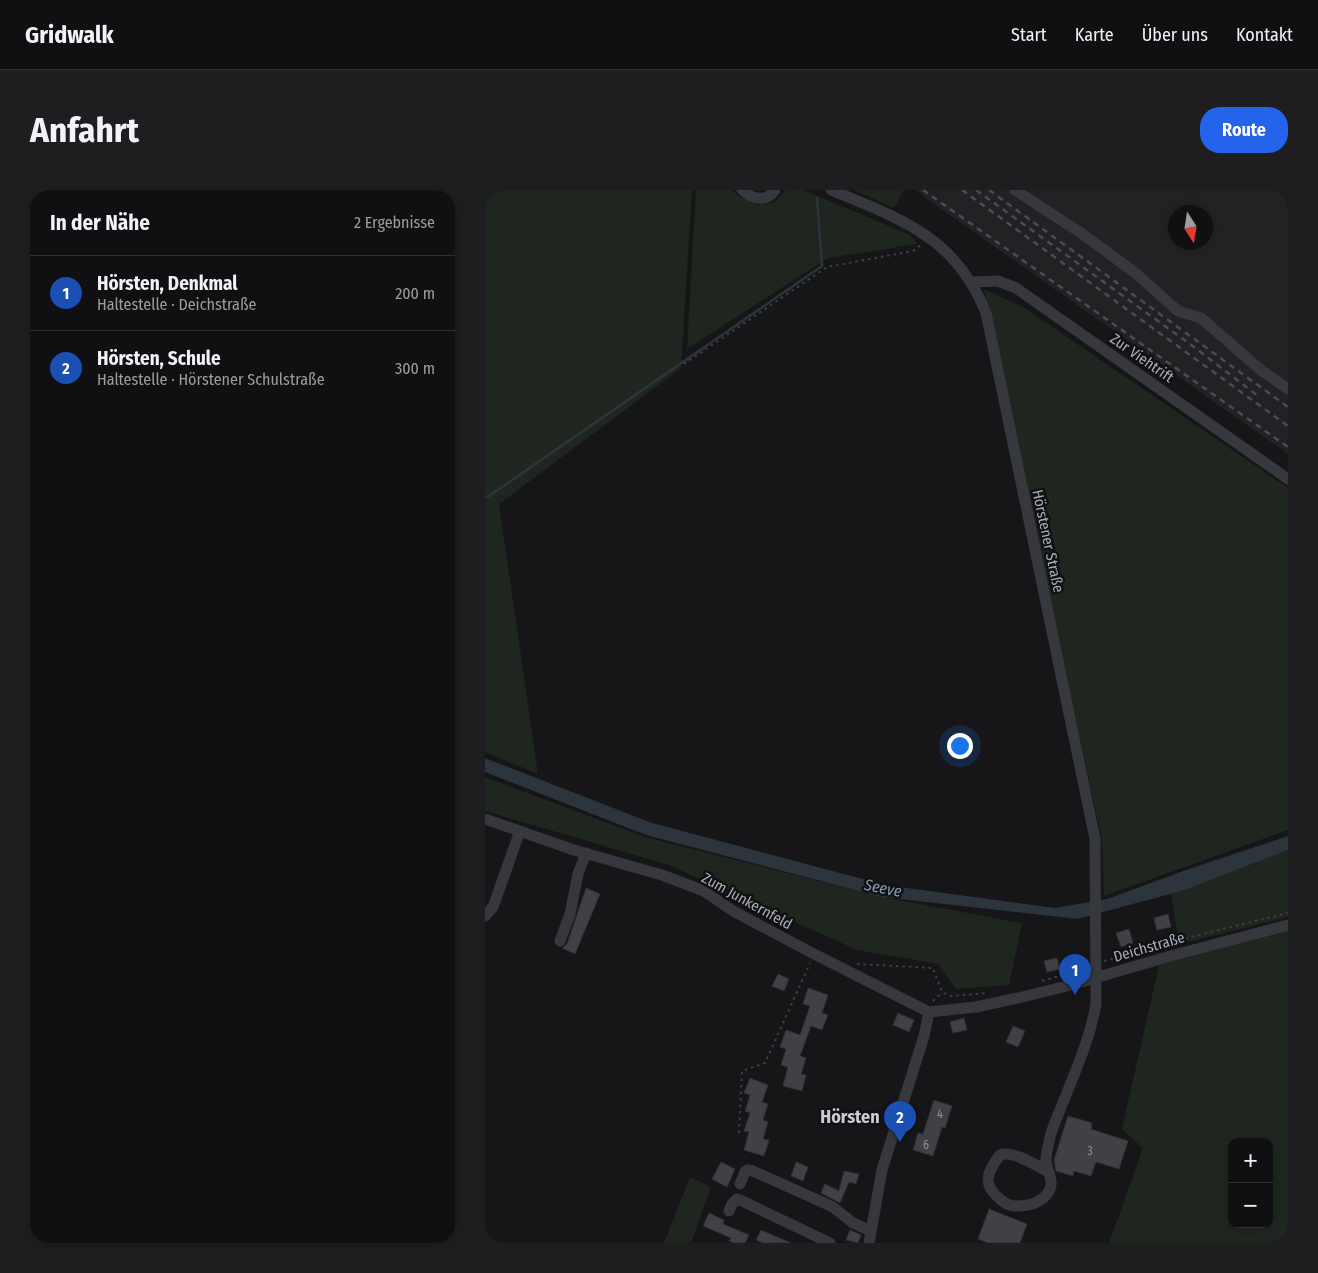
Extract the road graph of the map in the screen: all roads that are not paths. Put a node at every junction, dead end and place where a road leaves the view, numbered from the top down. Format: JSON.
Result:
{"nodes":[{"id":1,"x":742,"y":190,"type":"edge"},
{"id":2,"x":775,"y":190,"type":"edge"},
{"id":3,"x":831,"y":190,"type":"edge"},
{"id":4,"x":1015,"y":190,"type":"edge"},
{"id":5,"x":971,"y":282,"type":"junction"},
{"id":6,"x":1288,"y":389,"type":"edge"},
{"id":7,"x":1288,"y":479,"type":"edge"},
{"id":8,"x":485,"y":819,"type":"edge"},
{"id":9,"x":520,"y":831,"type":"junction"},
{"id":10,"x":586,"y":853,"type":"junction"},
{"id":11,"x":485,"y":916,"type":"edge"},
{"id":12,"x":1288,"y":925,"type":"edge"},
{"id":13,"x":560,"y":941,"type":"dead end"},
{"id":14,"x":1095,"y":978,"type":"junction"},
{"id":15,"x":929,"y":1012,"type":"junction"},
{"id":16,"x":1049,"y":1172,"type":"junction"},
{"id":17,"x":740,"y":1184,"type":"dead end"},
{"id":18,"x":729,"y":1211,"type":"dead end"},
{"id":19,"x":871,"y":1230,"type":"junction"},
{"id":20,"x":830,"y":1243,"type":"edge"},
{"id":21,"x":869,"y":1243,"type":"edge"}],
"edges":[{"from":1,"to":2,"type":"street"},
{"from":3,"to":5,"type":"street","name":"Hörstener Straße"},
{"from":4,"to":6,"type":"street"},
{"from":5,"to":7,"type":"street","name":"Zur Viehtrift"},
{"from":5,"to":14,"type":"street","name":"Hörstener Straße"},
{"from":8,"to":9,"type":"street","name":"Zum Junkernfeld"},
{"from":9,"to":10,"type":"street","name":"Zum Junkernfeld"},
{"from":9,"to":11,"type":"street"},
{"from":10,"to":13,"type":"street"},
{"from":10,"to":15,"type":"street","name":"Zum Junkernfeld"},
{"from":12,"to":14,"type":"street","name":"Deichstraße"},
{"from":14,"to":15,"type":"street","name":"Deichstraße"},
{"from":14,"to":16,"type":"street","name":"Hörstener Straße"},
{"from":15,"to":19,"type":"street"},
{"from":16,"to":16,"type":"street"},
{"from":17,"to":19,"type":"street"},
{"from":18,"to":20,"type":"street"},
{"from":19,"to":21,"type":"street"}]}
